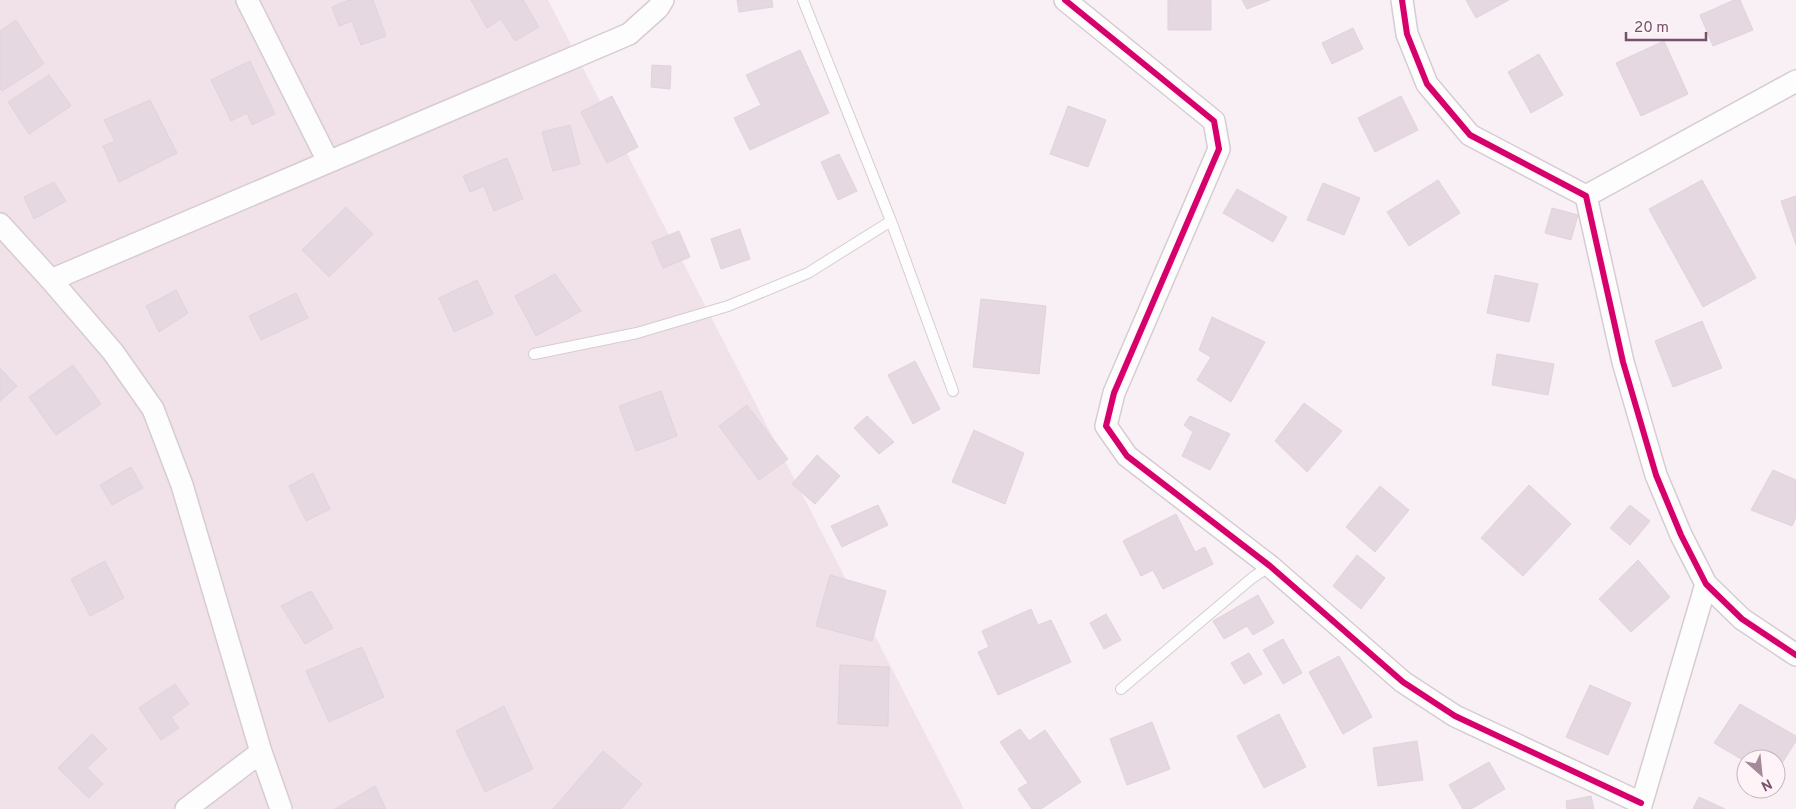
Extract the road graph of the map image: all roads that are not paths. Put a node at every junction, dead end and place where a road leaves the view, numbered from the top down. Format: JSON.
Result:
{"nodes":[{"id":1,"x":247,"y":0,"type":"edge"},
{"id":2,"x":662,"y":0,"type":"edge"},
{"id":3,"x":803,"y":0,"type":"edge"},
{"id":4,"x":1065,"y":0,"type":"edge"},
{"id":5,"x":1402,"y":0,"type":"edge"},
{"id":6,"x":1796,"y":81,"type":"edge"},
{"id":7,"x":328,"y":161,"type":"junction"},
{"id":8,"x":1586,"y":196,"type":"junction"},
{"id":9,"x":891,"y":222,"type":"junction"},
{"id":10,"x":0,"y":224,"type":"edge"},
{"id":11,"x":51,"y":280,"type":"junction"},
{"id":12,"x":534,"y":354,"type":"dead end"},
{"id":13,"x":954,"y":391,"type":"dead end"},
{"id":14,"x":1270,"y":566,"type":"junction"},
{"id":15,"x":1706,"y":584,"type":"junction"},
{"id":16,"x":1796,"y":655,"type":"edge"},
{"id":17,"x":1121,"y":689,"type":"dead end"},
{"id":18,"x":262,"y":752,"type":"junction"},
{"id":19,"x":1641,"y":806,"type":"edge"},
{"id":20,"x":186,"y":809,"type":"edge"},
{"id":21,"x":281,"y":809,"type":"edge"}],
"edges":[{"from":1,"to":7,"type":"street"},
{"from":2,"to":7,"type":"street"},
{"from":3,"to":9,"type":"lane"},
{"from":4,"to":14,"type":"street"},
{"from":5,"to":8,"type":"street"},
{"from":6,"to":8,"type":"street"},
{"from":7,"to":11,"type":"street"},
{"from":8,"to":15,"type":"street"},
{"from":9,"to":12,"type":"lane"},
{"from":9,"to":13,"type":"lane"},
{"from":10,"to":11,"type":"street"},
{"from":11,"to":18,"type":"street"},
{"from":14,"to":17,"type":"lane"},
{"from":14,"to":19,"type":"street"},
{"from":15,"to":16,"type":"street"},
{"from":15,"to":19,"type":"street"},
{"from":18,"to":20,"type":"street"},
{"from":18,"to":21,"type":"street"}]}
